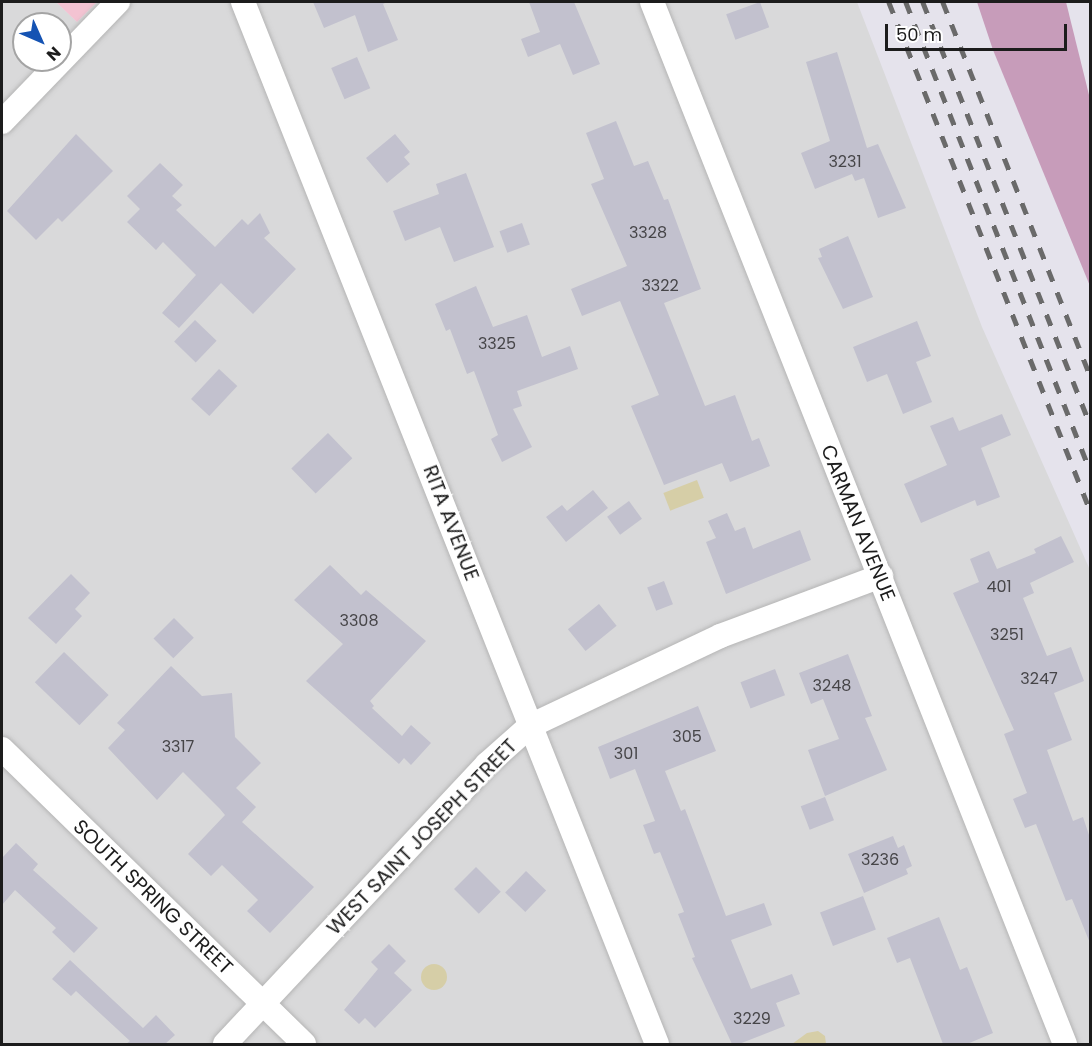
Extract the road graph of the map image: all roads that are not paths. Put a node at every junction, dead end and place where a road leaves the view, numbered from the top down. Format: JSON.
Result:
{"nodes":[{"id":1,"x":118,"y":2,"type":"edge"},
{"id":2,"x":243,"y":2,"type":"edge"},
{"id":3,"x":652,"y":2,"type":"edge"},
{"id":4,"x":2,"y":122,"type":"edge"},
{"id":5,"x":881,"y":576,"type":"junction"},
{"id":6,"x":530,"y":726,"type":"junction"},
{"id":7,"x":2,"y":749,"type":"edge"},
{"id":8,"x":263,"y":1004,"type":"junction"},
{"id":9,"x":225,"y":1044,"type":"edge"},
{"id":10,"x":304,"y":1044,"type":"edge"},
{"id":11,"x":657,"y":1044,"type":"edge"},
{"id":12,"x":1065,"y":1044,"type":"edge"}],
"edges":[{"from":1,"to":4,"type":"street"},
{"from":2,"to":6,"type":"street","name":"RITA AVENUE"},
{"from":3,"to":5,"type":"street","name":"CARMAN AVENUE"},
{"from":5,"to":6,"type":"street","name":"WEST SAINT JOSEPH STREET"},
{"from":5,"to":12,"type":"street","name":"CARMAN AVENUE"},
{"from":6,"to":8,"type":"street","name":"WEST SAINT JOSEPH STREET"},
{"from":6,"to":11,"type":"street","name":"RITA AVENUE"},
{"from":7,"to":8,"type":"street","name":"SOUTH SPRING STREET"},
{"from":8,"to":9,"type":"street","name":"WEST SAINT JOSEPH STREET"},
{"from":8,"to":10,"type":"street","name":"SOUTH SPRING STREET"}]}
